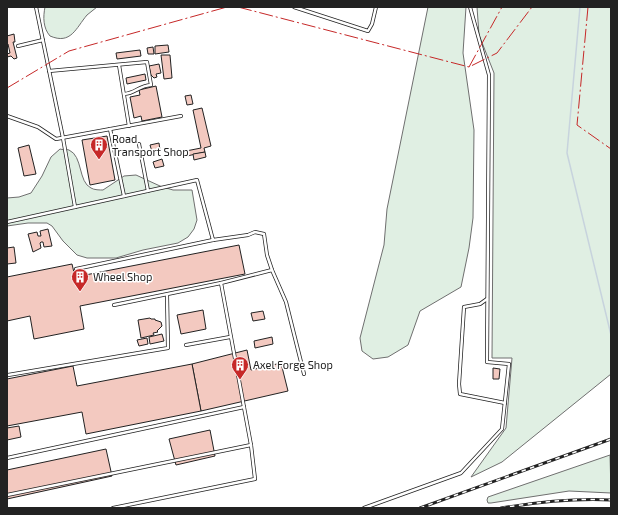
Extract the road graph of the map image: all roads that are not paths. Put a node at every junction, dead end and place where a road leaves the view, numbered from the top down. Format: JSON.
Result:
{"nodes":[{"id":1,"x":36,"y":7,"type":"edge"},
{"id":2,"x":294,"y":7,"type":"edge"},
{"id":3,"x":376,"y":7,"type":"edge"},
{"id":4,"x":470,"y":7,"type":"edge"},
{"id":5,"x":43,"y":40,"type":"junction"},
{"id":6,"x":18,"y":46,"type":"dead end"},
{"id":7,"x":119,"y":65,"type":"junction"},
{"id":8,"x":49,"y":71,"type":"junction"},
{"id":9,"x":124,"y":94,"type":"junction"},
{"id":10,"x":7,"y":116,"type":"edge"},
{"id":11,"x":181,"y":116,"type":"dead end"},
{"id":12,"x":129,"y":126,"type":"junction"},
{"id":13,"x":110,"y":130,"type":"junction"},
{"id":14,"x":63,"y":138,"type":"junction"},
{"id":15,"x":139,"y":144,"type":"dead end"},
{"id":16,"x":148,"y":191,"type":"junction"},
{"id":17,"x":124,"y":196,"type":"junction"},
{"id":18,"x":75,"y":207,"type":"junction"},
{"id":19,"x":7,"y":222,"type":"edge"},
{"id":20,"x":213,"y":240,"type":"junction"},
{"id":21,"x":76,"y":269,"type":"dead end"},
{"id":22,"x":272,"y":270,"type":"junction"},
{"id":23,"x":221,"y":284,"type":"junction"},
{"id":24,"x":168,"y":295,"type":"junction"},
{"id":25,"x":488,"y":299,"type":"junction"},
{"id":26,"x":114,"y":305,"type":"dead end"},
{"id":27,"x":230,"y":337,"type":"junction"},
{"id":28,"x":186,"y":345,"type":"dead end"},
{"id":29,"x":304,"y":374,"type":"dead end"},
{"id":30,"x":8,"y":375,"type":"dead end"},
{"id":31,"x":505,"y":403,"type":"junction"},
{"id":32,"x":244,"y":407,"type":"junction"},
{"id":33,"x":251,"y":445,"type":"junction"},
{"id":34,"x":7,"y":458,"type":"edge"},
{"id":35,"x":7,"y":495,"type":"edge"},
{"id":36,"x":113,"y":508,"type":"edge"},
{"id":37,"x":364,"y":508,"type":"edge"}],
"edges":[{"from":1,"to":5,"type":"lane"},
{"from":2,"to":3,"type":"lane"},
{"from":4,"to":25,"type":"lane"},
{"from":5,"to":6,"type":"lane"},
{"from":5,"to":8,"type":"lane"},
{"from":7,"to":8,"type":"lane"},
{"from":7,"to":9,"type":"lane"},
{"from":7,"to":9,"type":"lane"},
{"from":8,"to":14,"type":"lane"},
{"from":9,"to":12,"type":"lane"},
{"from":10,"to":14,"type":"lane"},
{"from":11,"to":12,"type":"lane"},
{"from":12,"to":13,"type":"lane"},
{"from":13,"to":14,"type":"lane"},
{"from":13,"to":17,"type":"lane"},
{"from":14,"to":18,"type":"lane"},
{"from":15,"to":16,"type":"lane"},
{"from":16,"to":17,"type":"lane"},
{"from":16,"to":20,"type":"lane"},
{"from":17,"to":18,"type":"lane"},
{"from":18,"to":19,"type":"lane"},
{"from":20,"to":21,"type":"lane"},
{"from":20,"to":22,"type":"lane"},
{"from":22,"to":23,"type":"lane"},
{"from":22,"to":29,"type":"lane"},
{"from":23,"to":24,"type":"lane"},
{"from":23,"to":27,"type":"lane"},
{"from":24,"to":26,"type":"lane"},
{"from":24,"to":30,"type":"lane"},
{"from":25,"to":31,"type":"lane"},
{"from":25,"to":31,"type":"lane"},
{"from":27,"to":28,"type":"lane"},
{"from":27,"to":32,"type":"lane"},
{"from":31,"to":37,"type":"lane"},
{"from":32,"to":33,"type":"lane"},
{"from":32,"to":34,"type":"lane"},
{"from":33,"to":35,"type":"lane"},
{"from":33,"to":36,"type":"lane"}]}
